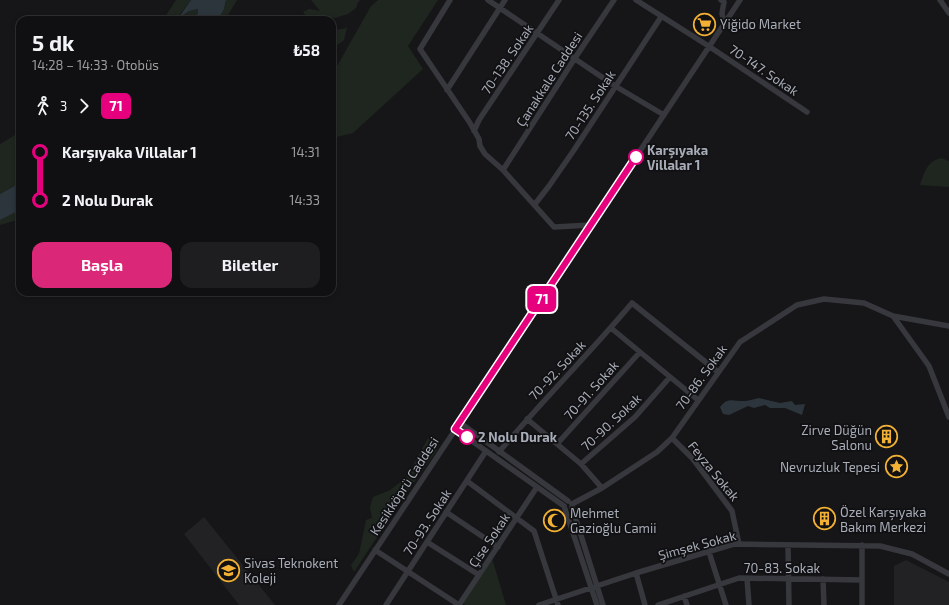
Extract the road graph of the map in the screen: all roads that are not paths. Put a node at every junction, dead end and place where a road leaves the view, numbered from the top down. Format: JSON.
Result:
{"nodes":[{"id":1,"x":450,"y":0,"type":"edge"},
{"id":2,"x":488,"y":0,"type":"edge"},
{"id":3,"x":505,"y":0,"type":"edge"},
{"id":4,"x":559,"y":0,"type":"edge"},
{"id":5,"x":614,"y":0,"type":"edge"},
{"id":6,"x":636,"y":0,"type":"edge"},
{"id":7,"x":740,"y":0,"type":"edge"},
{"id":8,"x":940,"y":0,"type":"edge"},
{"id":9,"x":723,"y":1,"type":"edge"},
{"id":10,"x":500,"y":8,"type":"junction"},
{"id":11,"x":949,"y":13,"type":"edge"},
{"id":12,"x":661,"y":17,"type":"junction"},
{"id":13,"x":724,"y":24,"type":"junction"},
{"id":14,"x":537,"y":33,"type":"junction"},
{"id":15,"x":710,"y":47,"type":"junction"},
{"id":16,"x":575,"y":58,"type":"junction"},
{"id":17,"x":616,"y":86,"type":"junction"},
{"id":18,"x":448,"y":90,"type":"junction"},
{"id":19,"x":807,"y":112,"type":"dead end"},
{"id":20,"x":664,"y":115,"type":"junction"},
{"id":21,"x":474,"y":131,"type":"junction"},
{"id":22,"x":503,"y":170,"type":"junction"},
{"id":23,"x":535,"y":204,"type":"junction"},
{"id":24,"x":591,"y":225,"type":"junction"},
{"id":25,"x":893,"y":316,"type":"junction"},
{"id":26,"x":948,"y":327,"type":"edge"},
{"id":27,"x":611,"y":328,"type":"junction"},
{"id":28,"x":640,"y":352,"type":"junction"},
{"id":29,"x":718,"y":372,"type":"junction"},
{"id":30,"x":670,"y":377,"type":"junction"},
{"id":31,"x":698,"y":400,"type":"junction"},
{"id":32,"x":949,"y":417,"type":"edge"},
{"id":33,"x":527,"y":418,"type":"junction"},
{"id":34,"x":459,"y":422,"type":"junction"},
{"id":35,"x":455,"y":429,"type":"junction"},
{"id":36,"x":672,"y":438,"type":"junction"},
{"id":37,"x":558,"y":444,"type":"junction"},
{"id":38,"x":486,"y":451,"type":"junction"},
{"id":39,"x":499,"y":452,"type":"junction"},
{"id":40,"x":582,"y":464,"type":"junction"},
{"id":41,"x":467,"y":481,"type":"junction"},
{"id":42,"x":537,"y":487,"type":"junction"},
{"id":43,"x":602,"y":488,"type":"junction"},
{"id":44,"x":571,"y":504,"type":"junction"},
{"id":45,"x":564,"y":508,"type":"junction"},
{"id":46,"x":446,"y":512,"type":"junction"},
{"id":47,"x":517,"y":518,"type":"junction"},
{"id":48,"x":427,"y":542,"type":"junction"},
{"id":49,"x":739,"y":544,"type":"junction"},
{"id":50,"x":788,"y":545,"type":"junction"},
{"id":51,"x":862,"y":545,"type":"junction"},
{"id":52,"x":498,"y":547,"type":"junction"},
{"id":53,"x":375,"y":550,"type":"junction"},
{"id":54,"x":709,"y":552,"type":"junction"},
{"id":55,"x":408,"y":572,"type":"junction"},
{"id":56,"x":636,"y":573,"type":"junction"},
{"id":57,"x":949,"y":574,"type":"edge"},
{"id":58,"x":479,"y":575,"type":"junction"},
{"id":59,"x":747,"y":578,"type":"junction"},
{"id":60,"x":789,"y":578,"type":"junction"},
{"id":61,"x":823,"y":579,"type":"junction"},
{"id":62,"x":862,"y":580,"type":"junction"},
{"id":63,"x":720,"y":584,"type":"junction"},
{"id":64,"x":594,"y":587,"type":"junction"},
{"id":65,"x":684,"y":596,"type":"junction"},
{"id":66,"x":558,"y":602,"type":"edge"},
{"id":67,"x":388,"y":604,"type":"edge"},
{"id":68,"x":339,"y":605,"type":"edge"},
{"id":69,"x":459,"y":605,"type":"edge"},
{"id":70,"x":539,"y":605,"type":"edge"},
{"id":71,"x":596,"y":605,"type":"edge"},
{"id":72,"x":603,"y":605,"type":"edge"},
{"id":73,"x":645,"y":605,"type":"edge"},
{"id":74,"x":658,"y":605,"type":"edge"},
{"id":75,"x":687,"y":605,"type":"edge"},
{"id":76,"x":726,"y":605,"type":"edge"},
{"id":77,"x":748,"y":605,"type":"edge"},
{"id":78,"x":789,"y":605,"type":"edge"},
{"id":79,"x":824,"y":605,"type":"edge"},
{"id":80,"x":862,"y":605,"type":"edge"}],
"edges":[{"from":1,"to":18,"type":"street"},
{"from":2,"to":10,"type":"street"},
{"from":3,"to":10,"type":"street"},
{"from":4,"to":14,"type":"street","name":"70-138. Sokak"},
{"from":5,"to":16,"type":"street","name":"Çanakkale Caddesi"},
{"from":6,"to":12,"type":"street","name":"70-147. Sokak"},
{"from":7,"to":13,"type":"street","name":"Kesikköprü Caddesi"},
{"from":8,"to":11,"type":"street"},
{"from":9,"to":13,"type":"street"},
{"from":10,"to":14,"type":"street"},
{"from":10,"to":18,"type":"street"},
{"from":12,"to":15,"type":"street","name":"70-147. Sokak"},
{"from":12,"to":17,"type":"street","name":"70-135. Sokak"},
{"from":13,"to":15,"type":"street","name":"Kesikköprü Caddesi"},
{"from":14,"to":16,"type":"street"},
{"from":14,"to":21,"type":"street","name":"70-138. Sokak"},
{"from":15,"to":19,"type":"street","name":"70-147. Sokak"},
{"from":15,"to":20,"type":"street","name":"Kesikköprü Caddesi"},
{"from":16,"to":17,"type":"street"},
{"from":16,"to":22,"type":"street","name":"Çanakkale Caddesi"},
{"from":17,"to":20,"type":"street"},
{"from":17,"to":23,"type":"street","name":"70-135. Sokak"},
{"from":18,"to":21,"type":"street"},
{"from":20,"to":24,"type":"street","name":"Kesikköprü Caddesi"},
{"from":21,"to":22,"type":"street"},
{"from":22,"to":23,"type":"street"},
{"from":23,"to":24,"type":"street"},
{"from":24,"to":34,"type":"street","name":"Kesikköprü Caddesi"},
{"from":25,"to":26,"type":"street"},
{"from":25,"to":29,"type":"street","name":"70-86. Sokak"},
{"from":25,"to":32,"type":"street"},
{"from":27,"to":28,"type":"street"},
{"from":27,"to":29,"type":"street","name":"70-92. Sokak"},
{"from":27,"to":33,"type":"street","name":"70-92. Sokak"},
{"from":28,"to":30,"type":"street"},
{"from":28,"to":37,"type":"street","name":"70-91. Sokak"},
{"from":29,"to":31,"type":"street","name":"70-86. Sokak"},
{"from":30,"to":31,"type":"street"},
{"from":30,"to":40,"type":"street","name":"70-90. Sokak"},
{"from":31,"to":36,"type":"street","name":"70-86. Sokak"},
{"from":33,"to":37,"type":"street"},
{"from":33,"to":39,"type":"street","name":"70-92. Sokak"},
{"from":34,"to":35,"type":"street","name":"Kesikköprü Caddesi"},
{"from":34,"to":39,"type":"street"},
{"from":35,"to":38,"type":"street"},
{"from":35,"to":53,"type":"street","name":"Kesikköprü Caddesi"},
{"from":36,"to":43,"type":"street","name":"70-86. Sokak"},
{"from":36,"to":49,"type":"street","name":"Feyza Sokak"},
{"from":37,"to":40,"type":"street"},
{"from":38,"to":41,"type":"street","name":"70-93. Sokak"},
{"from":38,"to":42,"type":"street"},
{"from":39,"to":44,"type":"street"},
{"from":40,"to":43,"type":"street"},
{"from":41,"to":46,"type":"street","name":"70-93. Sokak"},
{"from":41,"to":47,"type":"street"},
{"from":42,"to":45,"type":"street"},
{"from":42,"to":47,"type":"street","name":"Çise Sokak"},
{"from":43,"to":44,"type":"street","name":"70-86. Sokak"},
{"from":44,"to":45,"type":"street"},
{"from":44,"to":64,"type":"street"},
{"from":45,"to":64,"type":"street"},
{"from":46,"to":48,"type":"street","name":"70-93. Sokak"},
{"from":46,"to":52,"type":"street"},
{"from":47,"to":52,"type":"street","name":"Çise Sokak"},
{"from":47,"to":66,"type":"street"},
{"from":48,"to":55,"type":"street","name":"70-93. Sokak"},
{"from":48,"to":58,"type":"street"},
{"from":49,"to":50,"type":"street","name":"Şimşek Sokak"},
{"from":49,"to":54,"type":"street","name":"Şimşek Sokak"},
{"from":50,"to":51,"type":"street","name":"Şimşek Sokak"},
{"from":50,"to":60,"type":"street"},
{"from":51,"to":57,"type":"street","name":"Şimşek Sokak"},
{"from":51,"to":62,"type":"street"},
{"from":52,"to":58,"type":"street","name":"Çise Sokak"},
{"from":53,"to":55,"type":"street"},
{"from":53,"to":68,"type":"street","name":"Kesikköprü Caddesi"},
{"from":54,"to":56,"type":"street","name":"Şimşek Sokak"},
{"from":54,"to":63,"type":"street"},
{"from":55,"to":67,"type":"street","name":"70-93. Sokak"},
{"from":55,"to":69,"type":"street"},
{"from":56,"to":64,"type":"street","name":"Şimşek Sokak"},
{"from":56,"to":73,"type":"street"},
{"from":58,"to":69,"type":"street","name":"Çise Sokak"},
{"from":59,"to":60,"type":"street","name":"70-83. Sokak"},
{"from":59,"to":63,"type":"street","name":"70-83. Sokak"},
{"from":59,"to":77,"type":"street"},
{"from":60,"to":61,"type":"street","name":"70-83. Sokak"},
{"from":60,"to":78,"type":"street"},
{"from":61,"to":62,"type":"street","name":"70-83. Sokak"},
{"from":61,"to":79,"type":"street"},
{"from":62,"to":80,"type":"street"},
{"from":63,"to":65,"type":"street","name":"70-83. Sokak"},
{"from":63,"to":76,"type":"street"},
{"from":64,"to":66,"type":"street","name":"Şimşek Sokak"},
{"from":64,"to":71,"type":"street"},
{"from":64,"to":72,"type":"street"},
{"from":65,"to":74,"type":"street","name":"70-83. Sokak"},
{"from":65,"to":75,"type":"street"},
{"from":66,"to":70,"type":"street","name":"Şimşek Sokak"}]}
